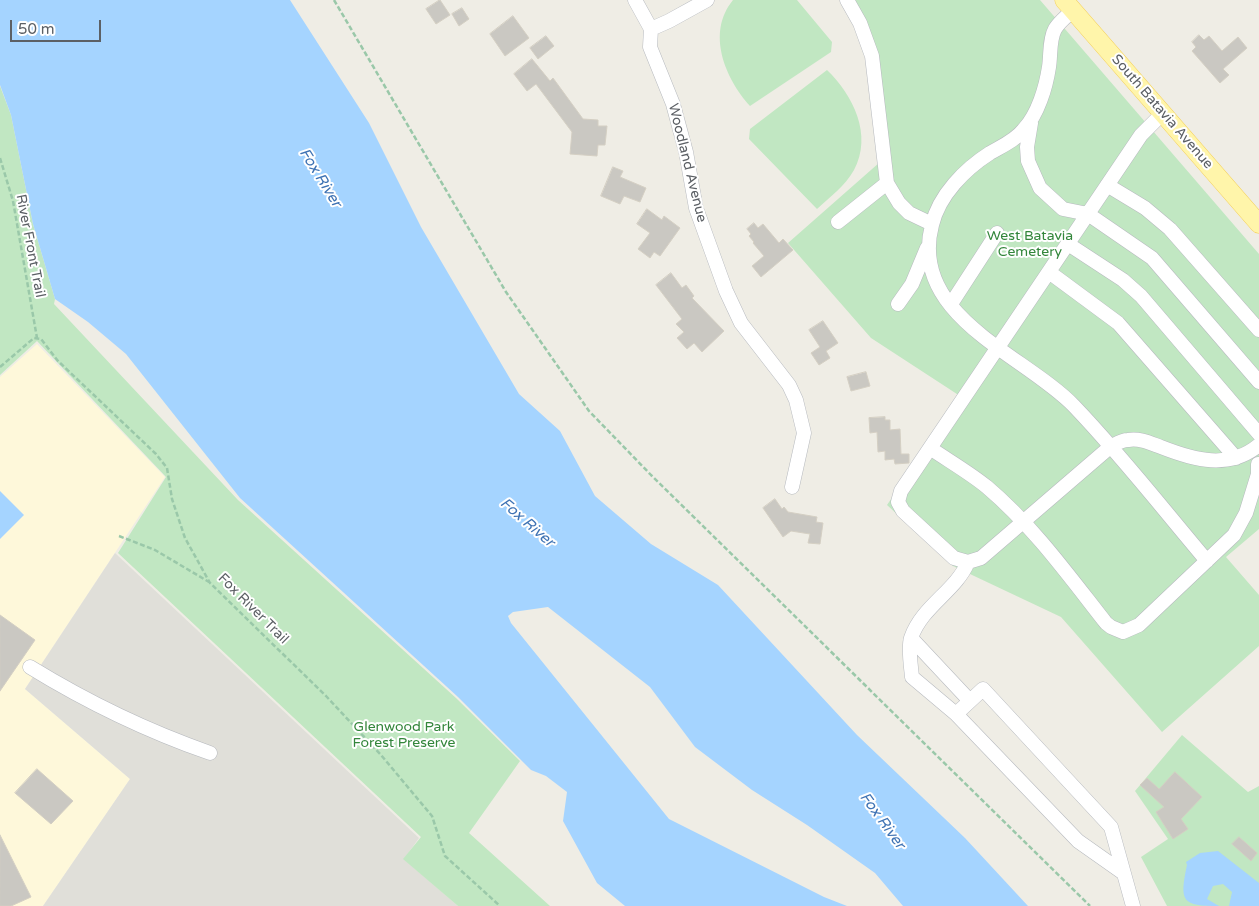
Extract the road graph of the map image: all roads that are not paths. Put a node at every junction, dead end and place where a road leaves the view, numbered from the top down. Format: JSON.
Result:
{"nodes":[{"id":1,"x":635,"y":0,"type":"edge"},
{"id":2,"x":707,"y":0,"type":"edge"},
{"id":3,"x":846,"y":0,"type":"edge"},
{"id":4,"x":1068,"y":5,"type":"edge"},
{"id":5,"x":651,"y":29,"type":"junction"},
{"id":6,"x":1163,"y":113,"type":"junction"},
{"id":7,"x":1032,"y":117,"type":"junction"},
{"id":8,"x":1002,"y":146,"type":"junction"},
{"id":9,"x":1028,"y":161,"type":"junction"},
{"id":10,"x":887,"y":183,"type":"junction"},
{"id":11,"x":1107,"y":185,"type":"junction"},
{"id":12,"x":1088,"y":214,"type":"junction"},
{"id":13,"x":838,"y":222,"type":"dead end"},
{"id":14,"x":932,"y":224,"type":"junction"},
{"id":15,"x":1259,"y":224,"type":"edge"},
{"id":16,"x":997,"y":234,"type":"dead end"},
{"id":17,"x":929,"y":242,"type":"junction"},
{"id":18,"x":1068,"y":244,"type":"junction"},
{"id":19,"x":1049,"y":272,"type":"junction"},
{"id":20,"x":912,"y":284,"type":"junction"},
{"id":21,"x":939,"y":287,"type":"junction"},
{"id":22,"x":898,"y":304,"type":"dead end"},
{"id":23,"x":951,"y":304,"type":"junction"},
{"id":24,"x":1259,"y":330,"type":"edge"},
{"id":25,"x":998,"y":349,"type":"junction"},
{"id":26,"x":1259,"y":382,"type":"edge"},
{"id":27,"x":1259,"y":434,"type":"edge"},
{"id":28,"x":1110,"y":447,"type":"junction"},
{"id":29,"x":1256,"y":447,"type":"edge"},
{"id":30,"x":930,"y":448,"type":"junction"},
{"id":31,"x":1236,"y":458,"type":"junction"},
{"id":32,"x":1259,"y":464,"type":"edge"},
{"id":33,"x":792,"y":487,"type":"dead end"},
{"id":34,"x":1023,"y":522,"type":"junction"},
{"id":35,"x":1207,"y":561,"type":"junction"},
{"id":36,"x":968,"y":562,"type":"junction"},
{"id":37,"x":911,"y":638,"type":"junction"},
{"id":38,"x":30,"y":667,"type":"dead end"},
{"id":39,"x":970,"y":702,"type":"junction"},
{"id":40,"x":956,"y":714,"type":"junction"},
{"id":41,"x":210,"y":753,"type":"dead end"},
{"id":42,"x":1122,"y":872,"type":"junction"},
{"id":43,"x":1132,"y":906,"type":"edge"}],
"edges":[{"from":1,"to":5,"type":"street","name":"Woodland Avenue"},
{"from":2,"to":5,"type":"street"},
{"from":3,"to":10,"type":"street"},
{"from":4,"to":6,"type":"main road","name":"South Batavia Avenue"},
{"from":4,"to":7,"type":"street"},
{"from":5,"to":33,"type":"street","name":"Woodland Avenue"},
{"from":6,"to":11,"type":"street"},
{"from":6,"to":15,"type":"main road","name":"South Batavia Avenue"},
{"from":7,"to":8,"type":"street"},
{"from":7,"to":9,"type":"street"},
{"from":8,"to":9,"type":"street"},
{"from":8,"to":14,"type":"street"},
{"from":9,"to":12,"type":"street"},
{"from":10,"to":13,"type":"street"},
{"from":10,"to":14,"type":"street"},
{"from":11,"to":12,"type":"street"},
{"from":11,"to":24,"type":"street"},
{"from":12,"to":18,"type":"street"},
{"from":12,"to":26,"type":"street"},
{"from":14,"to":17,"type":"street"},
{"from":16,"to":23,"type":"street"},
{"from":17,"to":20,"type":"street"},
{"from":17,"to":21,"type":"street"},
{"from":18,"to":19,"type":"street"},
{"from":18,"to":27,"type":"street"},
{"from":19,"to":25,"type":"street"},
{"from":19,"to":31,"type":"street"},
{"from":20,"to":21,"type":"street"},
{"from":20,"to":22,"type":"street"},
{"from":21,"to":23,"type":"street"},
{"from":23,"to":25,"type":"street"},
{"from":25,"to":28,"type":"street"},
{"from":25,"to":30,"type":"street"},
{"from":28,"to":31,"type":"street"},
{"from":28,"to":34,"type":"street"},
{"from":28,"to":35,"type":"street"},
{"from":29,"to":31,"type":"street"},
{"from":29,"to":32,"type":"street"},
{"from":30,"to":34,"type":"street"},
{"from":30,"to":36,"type":"street"},
{"from":32,"to":35,"type":"street"},
{"from":34,"to":35,"type":"street"},
{"from":34,"to":36,"type":"street"},
{"from":36,"to":37,"type":"street"},
{"from":37,"to":39,"type":"street"},
{"from":37,"to":40,"type":"street"},
{"from":38,"to":41,"type":"street"},
{"from":39,"to":40,"type":"street"},
{"from":39,"to":42,"type":"street"},
{"from":40,"to":42,"type":"street"},
{"from":42,"to":43,"type":"street"}]}
